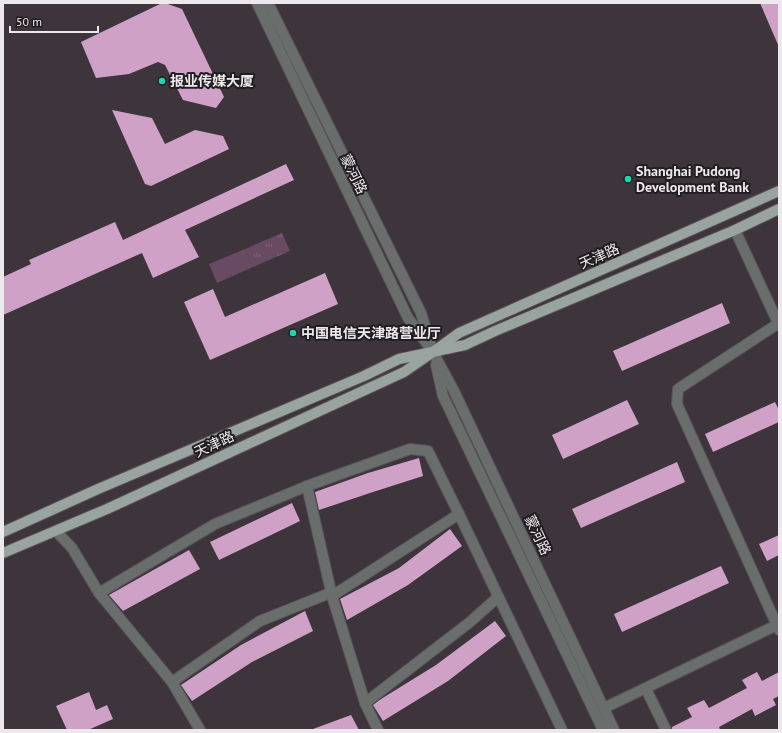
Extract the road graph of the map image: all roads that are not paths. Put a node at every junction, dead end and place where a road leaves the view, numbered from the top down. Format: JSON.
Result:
{"nodes":[{"id":1,"x":257,"y":3,"type":"edge"},
{"id":2,"x":268,"y":3,"type":"edge"},
{"id":3,"x":779,"y":191,"type":"edge"},
{"id":4,"x":779,"y":209,"type":"edge"},
{"id":5,"x":735,"y":230,"type":"junction"},
{"id":6,"x":778,"y":323,"type":"edge"},
{"id":7,"x":433,"y":352,"type":"junction"},
{"id":8,"x":307,"y":486,"type":"junction"},
{"id":9,"x":459,"y":514,"type":"junction"},
{"id":10,"x":56,"y":531,"type":"junction"},
{"id":11,"x":3,"y":532,"type":"edge"},
{"id":12,"x":3,"y":553,"type":"edge"},
{"id":13,"x":99,"y":593,"type":"junction"},
{"id":14,"x":331,"y":594,"type":"junction"},
{"id":15,"x":498,"y":597,"type":"junction"},
{"id":16,"x":778,"y":628,"type":"edge"},
{"id":17,"x":172,"y":682,"type":"junction"},
{"id":18,"x":646,"y":689,"type":"junction"},
{"id":19,"x":365,"y":703,"type":"junction"},
{"id":20,"x":604,"y":708,"type":"junction"},
{"id":21,"x":200,"y":730,"type":"edge"},
{"id":22,"x":378,"y":730,"type":"edge"},
{"id":23,"x":562,"y":730,"type":"edge"},
{"id":24,"x":603,"y":730,"type":"edge"},
{"id":25,"x":614,"y":730,"type":"edge"},
{"id":26,"x":666,"y":730,"type":"edge"}],
"edges":[{"from":1,"to":7,"type":"street","name":"蒙河路"},
{"from":2,"to":7,"type":"street","name":"蒙河路"},
{"from":3,"to":7,"type":"main road","name":"天津路"},
{"from":4,"to":5,"type":"main road","name":"天津路"},
{"from":5,"to":6,"type":"street"},
{"from":5,"to":7,"type":"main road","name":"天津路"},
{"from":6,"to":16,"type":"street"},
{"from":7,"to":10,"type":"main road","name":"天津路"},
{"from":7,"to":11,"type":"main road","name":"天津路"},
{"from":7,"to":20,"type":"street","name":"蒙河路"},
{"from":7,"to":24,"type":"street","name":"蒙河路"},
{"from":8,"to":9,"type":"street"},
{"from":8,"to":13,"type":"street"},
{"from":8,"to":14,"type":"street"},
{"from":9,"to":14,"type":"street"},
{"from":9,"to":15,"type":"street"},
{"from":10,"to":12,"type":"main road","name":"天津路"},
{"from":10,"to":13,"type":"street"},
{"from":13,"to":17,"type":"street"},
{"from":14,"to":17,"type":"street"},
{"from":14,"to":19,"type":"street"},
{"from":15,"to":19,"type":"street"},
{"from":15,"to":23,"type":"street"},
{"from":16,"to":18,"type":"street"},
{"from":17,"to":21,"type":"street"},
{"from":18,"to":20,"type":"street"},
{"from":18,"to":26,"type":"street"},
{"from":19,"to":22,"type":"street"},
{"from":20,"to":25,"type":"street","name":"蒙河路"}]}
